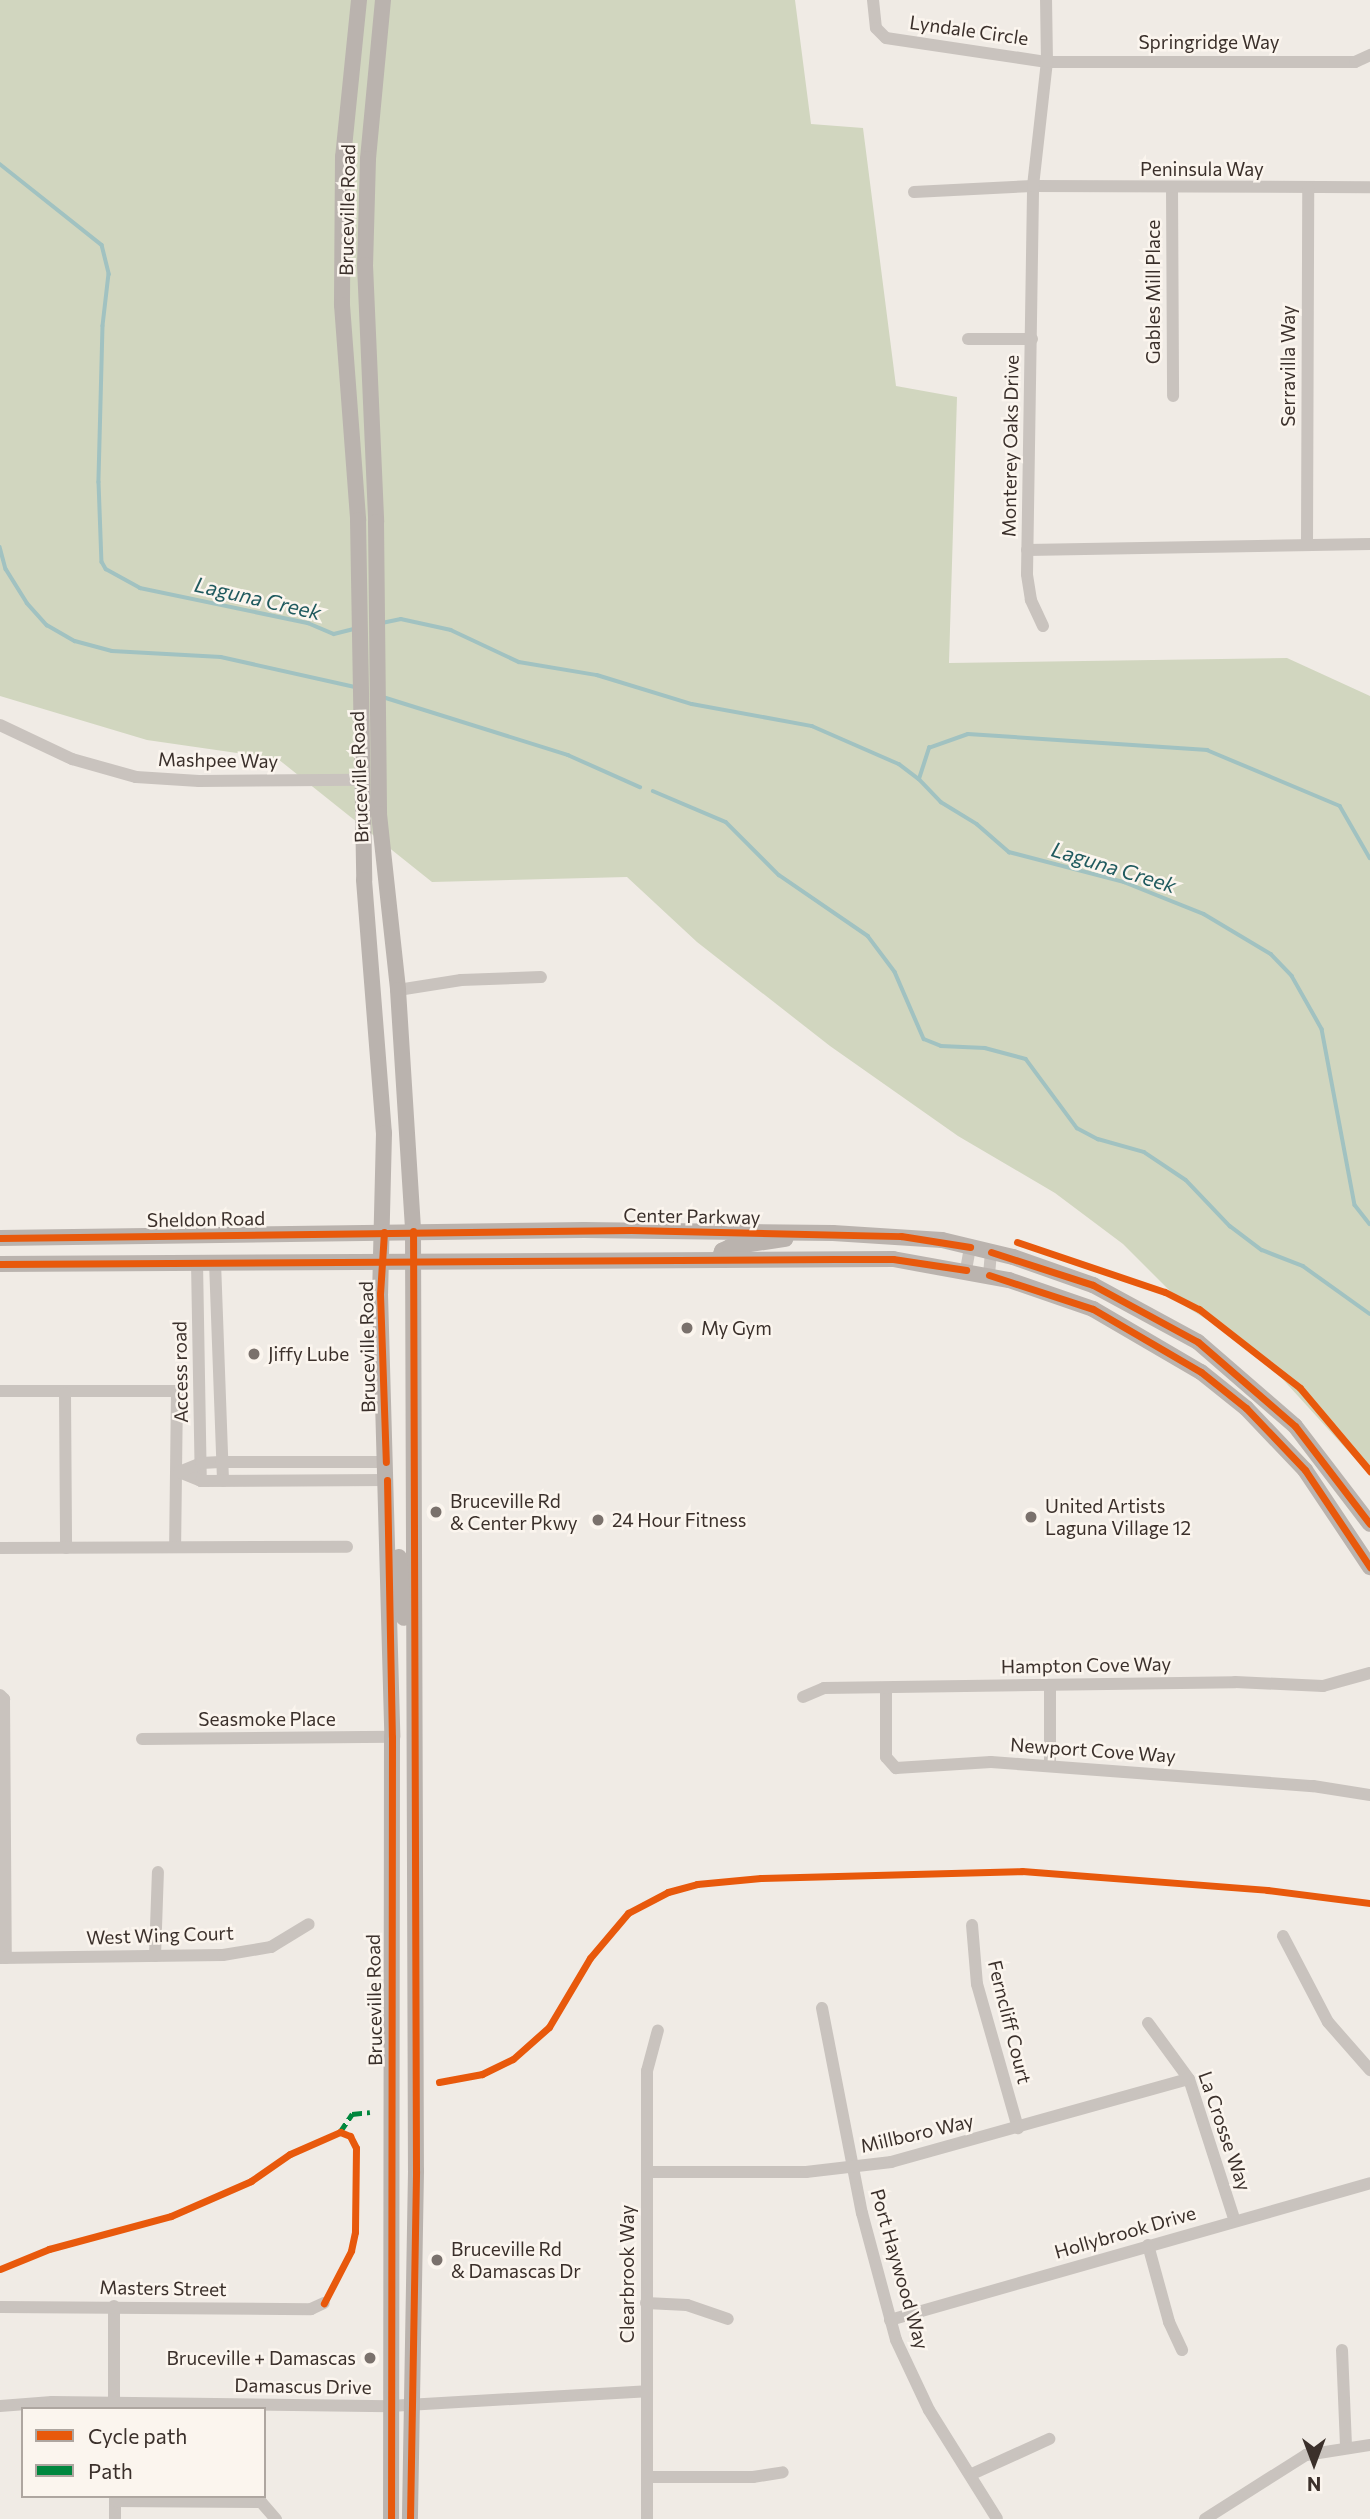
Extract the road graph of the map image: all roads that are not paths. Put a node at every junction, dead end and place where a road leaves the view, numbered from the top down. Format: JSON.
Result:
{"nodes":[{"id":1,"x":359,"y":0,"type":"edge"},
{"id":2,"x":383,"y":0,"type":"edge"},
{"id":3,"x":873,"y":0,"type":"edge"},
{"id":4,"x":1046,"y":0,"type":"edge"},
{"id":5,"x":1370,"y":55,"type":"edge"},
{"id":6,"x":1047,"y":62,"type":"junction"},
{"id":7,"x":1033,"y":186,"type":"junction"},
{"id":8,"x":1370,"y":187,"type":"edge"},
{"id":9,"x":1172,"y":188,"type":"junction"},
{"id":10,"x":1308,"y":188,"type":"junction"},
{"id":11,"x":914,"y":192,"type":"dead end"},
{"id":12,"x":968,"y":339,"type":"dead end"},
{"id":13,"x":1032,"y":339,"type":"junction"},
{"id":14,"x":1173,"y":396,"type":"dead end"},
{"id":15,"x":1370,"y":544,"type":"edge"},
{"id":16,"x":1307,"y":545,"type":"junction"},
{"id":17,"x":1027,"y":550,"type":"junction"},
{"id":18,"x":369,"y":604,"type":"junction"},
{"id":19,"x":1043,"y":626,"type":"dead end"},
{"id":20,"x":0,"y":725,"type":"edge"},
{"id":21,"x":369,"y":742,"type":"junction"},
{"id":22,"x":362,"y":780,"type":"junction"},
{"id":23,"x":541,"y":976,"type":"dead end"},
{"id":24,"x":398,"y":990,"type":"junction"},
{"id":25,"x":413,"y":1231,"type":"junction"},
{"id":26,"x":384,"y":1232,"type":"junction"},
{"id":27,"x":804,"y":1234,"type":"junction"},
{"id":28,"x":0,"y":1238,"type":"edge"},
{"id":29,"x":970,"y":1247,"type":"junction"},
{"id":30,"x":991,"y":1252,"type":"junction"},
{"id":31,"x":719,"y":1259,"type":"junction"},
{"id":32,"x":412,"y":1260,"type":"junction"},
{"id":33,"x":382,"y":1261,"type":"junction"},
{"id":34,"x":197,"y":1262,"type":"junction"},
{"id":35,"x":215,"y":1262,"type":"junction"},
{"id":36,"x":0,"y":1264,"type":"edge"},
{"id":37,"x":966,"y":1270,"type":"junction"},
{"id":38,"x":989,"y":1275,"type":"junction"},
{"id":39,"x":0,"y":1391,"type":"edge"},
{"id":40,"x":65,"y":1392,"type":"junction"},
{"id":41,"x":222,"y":1462,"type":"junction"},
{"id":42,"x":386,"y":1462,"type":"junction"},
{"id":43,"x":201,"y":1464,"type":"junction"},
{"id":44,"x":178,"y":1472,"type":"junction"},
{"id":45,"x":387,"y":1480,"type":"junction"},
{"id":46,"x":201,"y":1481,"type":"junction"},
{"id":47,"x":222,"y":1481,"type":"junction"},
{"id":48,"x":387,"y":1504,"type":"junction"},
{"id":49,"x":1370,"y":1524,"type":"edge"},
{"id":50,"x":175,"y":1547,"type":"junction"},
{"id":51,"x":347,"y":1547,"type":"dead end"},
{"id":52,"x":0,"y":1548,"type":"edge"},
{"id":53,"x":66,"y":1548,"type":"junction"},
{"id":54,"x":1370,"y":1567,"type":"edge"},
{"id":55,"x":412,"y":1625,"type":"junction"},
{"id":56,"x":1370,"y":1673,"type":"edge"},
{"id":57,"x":1050,"y":1685,"type":"junction"},
{"id":58,"x":886,"y":1688,"type":"junction"},
{"id":59,"x":0,"y":1695,"type":"edge"},
{"id":60,"x":803,"y":1697,"type":"dead end"},
{"id":61,"x":392,"y":1737,"type":"junction"},
{"id":62,"x":142,"y":1739,"type":"dead end"},
{"id":63,"x":1050,"y":1766,"type":"junction"},
{"id":64,"x":1370,"y":1795,"type":"edge"},
{"id":65,"x":2,"y":1811,"type":"edge"},
{"id":66,"x":158,"y":1872,"type":"dead end"},
{"id":67,"x":309,"y":1924,"type":"dead end"},
{"id":68,"x":972,"y":1925,"type":"dead end"},
{"id":69,"x":1283,"y":1936,"type":"dead end"},
{"id":70,"x":155,"y":1956,"type":"junction"},
{"id":71,"x":3,"y":1958,"type":"edge"},
{"id":72,"x":822,"y":2008,"type":"dead end"},
{"id":73,"x":1148,"y":2023,"type":"dead end"},
{"id":74,"x":657,"y":2030,"type":"dead end"},
{"id":75,"x":1370,"y":2070,"type":"edge"},
{"id":76,"x":1189,"y":2079,"type":"junction"},
{"id":77,"x":1018,"y":2128,"type":"junction"},
{"id":78,"x":852,"y":2168,"type":"junction"},
{"id":79,"x":647,"y":2172,"type":"junction"},
{"id":80,"x":1370,"y":2183,"type":"edge"},
{"id":81,"x":1235,"y":2221,"type":"junction"},
{"id":82,"x":1148,"y":2245,"type":"junction"},
{"id":83,"x":324,"y":2303,"type":"dead end"},
{"id":84,"x":646,"y":2303,"type":"junction"},
{"id":85,"x":0,"y":2306,"type":"edge"},
{"id":86,"x":114,"y":2306,"type":"junction"},
{"id":87,"x":728,"y":2319,"type":"dead end"},
{"id":88,"x":890,"y":2320,"type":"junction"},
{"id":89,"x":1182,"y":2350,"type":"dead end"},
{"id":90,"x":1342,"y":2350,"type":"dead end"},
{"id":91,"x":647,"y":2391,"type":"junction"},
{"id":92,"x":411,"y":2404,"type":"junction"},
{"id":93,"x":0,"y":2406,"type":"edge"},
{"id":94,"x":114,"y":2406,"type":"edge"},
{"id":95,"x":390,"y":2406,"type":"junction"},
{"id":96,"x":1049,"y":2439,"type":"dead end"},
{"id":97,"x":1346,"y":2445,"type":"junction"},
{"id":98,"x":1370,"y":2445,"type":"edge"},
{"id":99,"x":783,"y":2472,"type":"dead end"},
{"id":100,"x":972,"y":2474,"type":"junction"},
{"id":101,"x":647,"y":2477,"type":"junction"},
{"id":102,"x":115,"y":2499,"type":"edge"},
{"id":103,"x":116,"y":2519,"type":"edge"},
{"id":104,"x":276,"y":2519,"type":"edge"},
{"id":105,"x":391,"y":2519,"type":"edge"},
{"id":106,"x":410,"y":2519,"type":"edge"},
{"id":107,"x":647,"y":2519,"type":"edge"},
{"id":108,"x":998,"y":2519,"type":"edge"},
{"id":109,"x":1205,"y":2519,"type":"edge"}],
"edges":[{"from":1,"to":18,"type":"main road","name":"Bruceville Road"},
{"from":2,"to":18,"type":"main road","name":"Bruceville Road"},
{"from":3,"to":6,"type":"street","name":"Lyndale Circle"},
{"from":4,"to":6,"type":"street","name":"Monterey Oaks Drive"},
{"from":5,"to":6,"type":"street","name":"Springridge Way"},
{"from":6,"to":7,"type":"street","name":"Monterey Oaks Drive"},
{"from":7,"to":9,"type":"street","name":"Peninsula Way"},
{"from":7,"to":11,"type":"street","name":"Peninsula Way"},
{"from":7,"to":13,"type":"street","name":"Monterey Oaks Drive"},
{"from":8,"to":10,"type":"street","name":"Peninsula Way"},
{"from":9,"to":10,"type":"street","name":"Peninsula Way"},
{"from":9,"to":14,"type":"street","name":"Gables Mill Place"},
{"from":10,"to":16,"type":"street","name":"Serravilla Way"},
{"from":12,"to":13,"type":"street"},
{"from":13,"to":17,"type":"street","name":"Monterey Oaks Drive"},
{"from":15,"to":16,"type":"street","name":"Monterey Oaks Drive"},
{"from":16,"to":17,"type":"street","name":"Monterey Oaks Drive"},
{"from":17,"to":19,"type":"street"},
{"from":18,"to":21,"type":"main road","name":"Bruceville Road"},
{"from":20,"to":22,"type":"street","name":"Mashpee Way"},
{"from":21,"to":22,"type":"main road","name":"Bruceville Road"},
{"from":21,"to":24,"type":"main road","name":"Bruceville Road"},
{"from":22,"to":26,"type":"main road","name":"Bruceville Road"},
{"from":23,"to":24,"type":"street"},
{"from":24,"to":25,"type":"main road","name":"Bruceville Road"},
{"from":25,"to":26,"type":"main road","name":"Sheldon Road"},
{"from":25,"to":27,"type":"main road","name":"Center Parkway"},
{"from":25,"to":32,"type":"main road","name":"Bruceville Road"},
{"from":26,"to":28,"type":"main road","name":"Sheldon Road"},
{"from":26,"to":33,"type":"main road","name":"Bruceville Road"},
{"from":27,"to":29,"type":"main road","name":"Center Parkway"},
{"from":27,"to":31,"type":"main road"},
{"from":29,"to":30,"type":"main road","name":"Center Parkway"},
{"from":29,"to":37,"type":"street"},
{"from":30,"to":38,"type":"street"},
{"from":30,"to":49,"type":"main road","name":"Center Parkway"},
{"from":31,"to":32,"type":"main road"},
{"from":31,"to":37,"type":"main road"},
{"from":32,"to":33,"type":"main road"},
{"from":32,"to":55,"type":"main road","name":"Bruceville Road"},
{"from":33,"to":35,"type":"main road"},
{"from":33,"to":42,"type":"main road","name":"Bruceville Road"},
{"from":34,"to":35,"type":"main road"},
{"from":34,"to":36,"type":"main road"},
{"from":34,"to":43,"type":"street","name":"Access road"},
{"from":35,"to":41,"type":"street"},
{"from":37,"to":38,"type":"main road"},
{"from":38,"to":54,"type":"main road"},
{"from":39,"to":40,"type":"street"},
{"from":40,"to":44,"type":"street"},
{"from":40,"to":53,"type":"street"},
{"from":41,"to":42,"type":"street"},
{"from":41,"to":43,"type":"street"},
{"from":41,"to":47,"type":"street"},
{"from":42,"to":45,"type":"main road","name":"Bruceville Road"},
{"from":43,"to":44,"type":"street"},
{"from":43,"to":46,"type":"street","name":"Access road"},
{"from":44,"to":46,"type":"street"},
{"from":44,"to":50,"type":"street"},
{"from":45,"to":47,"type":"street"},
{"from":45,"to":48,"type":"main road","name":"Bruceville Road"},
{"from":46,"to":47,"type":"street"},
{"from":48,"to":55,"type":"main road"},
{"from":48,"to":61,"type":"main road","name":"Bruceville Road"},
{"from":50,"to":51,"type":"street"},
{"from":50,"to":53,"type":"street"},
{"from":52,"to":53,"type":"street"},
{"from":55,"to":92,"type":"main road","name":"Bruceville Road"},
{"from":56,"to":57,"type":"street","name":"Hampton Cove Way"},
{"from":57,"to":58,"type":"street","name":"Hampton Cove Way"},
{"from":57,"to":63,"type":"street"},
{"from":58,"to":60,"type":"street","name":"Hampton Cove Way"},
{"from":58,"to":63,"type":"street","name":"Newport Cove Way"},
{"from":59,"to":65,"type":"street"},
{"from":61,"to":62,"type":"street","name":"Seasmoke Place"},
{"from":61,"to":95,"type":"main road","name":"Bruceville Road"},
{"from":63,"to":64,"type":"street","name":"Newport Cove Way"},
{"from":65,"to":71,"type":"street"},
{"from":66,"to":70,"type":"street"},
{"from":67,"to":70,"type":"street","name":"West Wing Court"},
{"from":68,"to":77,"type":"street","name":"Ferncliff Court"},
{"from":69,"to":75,"type":"street"},
{"from":70,"to":71,"type":"street","name":"West Wing Court"},
{"from":72,"to":78,"type":"street","name":"Port Haywood Way"},
{"from":73,"to":76,"type":"street","name":"La Crosse Way"},
{"from":74,"to":79,"type":"street","name":"Clearbrook Way"},
{"from":76,"to":77,"type":"street","name":"Millboro Way"},
{"from":76,"to":81,"type":"street","name":"La Crosse Way"},
{"from":77,"to":78,"type":"street","name":"Millboro Way"},
{"from":78,"to":79,"type":"street","name":"Millboro Way"},
{"from":78,"to":88,"type":"street","name":"Port Haywood Way"},
{"from":79,"to":84,"type":"street","name":"Clearbrook Way"},
{"from":80,"to":81,"type":"street","name":"Hollybrook Drive"},
{"from":81,"to":82,"type":"street","name":"Hollybrook Drive"},
{"from":82,"to":88,"type":"street","name":"Hollybrook Drive"},
{"from":82,"to":89,"type":"street"},
{"from":83,"to":86,"type":"street","name":"Masters Street"},
{"from":84,"to":87,"type":"street"},
{"from":84,"to":91,"type":"street","name":"Clearbrook Way"},
{"from":85,"to":86,"type":"street","name":"Masters Street"},
{"from":86,"to":94,"type":"street"},
{"from":88,"to":100,"type":"street","name":"Port Haywood Way"},
{"from":90,"to":97,"type":"street"},
{"from":91,"to":92,"type":"street","name":"Damascus Drive"},
{"from":91,"to":101,"type":"street","name":"Clearbrook Way"},
{"from":92,"to":95,"type":"street","name":"Damascus Drive"},
{"from":92,"to":106,"type":"main road","name":"Bruceville Road"},
{"from":93,"to":94,"type":"street","name":"Damascus Drive"},
{"from":94,"to":95,"type":"street","name":"Damascus Drive"},
{"from":95,"to":105,"type":"main road","name":"Bruceville Road"},
{"from":96,"to":100,"type":"street"},
{"from":97,"to":98,"type":"street"},
{"from":97,"to":109,"type":"street"},
{"from":99,"to":101,"type":"street"},
{"from":100,"to":108,"type":"street","name":"Port Haywood Way"},
{"from":101,"to":107,"type":"street","name":"Clearbrook Way"},
{"from":102,"to":103,"type":"street"},
{"from":102,"to":104,"type":"street"}]}
